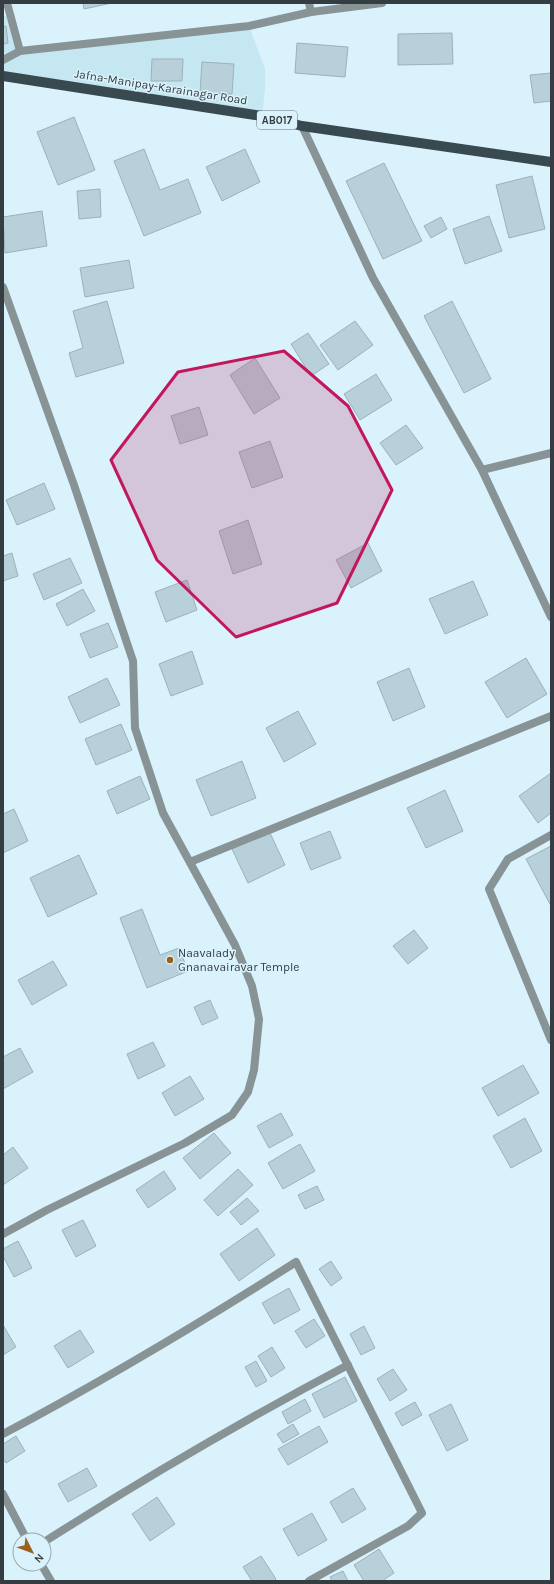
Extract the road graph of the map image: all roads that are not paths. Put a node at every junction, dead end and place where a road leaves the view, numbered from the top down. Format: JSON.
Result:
{"nodes":[{"id":1,"x":7,"y":3,"type":"edge"},
{"id":2,"x":309,"y":3,"type":"edge"},
{"id":3,"x":382,"y":3,"type":"edge"},
{"id":4,"x":311,"y":12,"type":"junction"},
{"id":5,"x":20,"y":51,"type":"junction"},
{"id":6,"x":3,"y":60,"type":"edge"},
{"id":7,"x":3,"y":76,"type":"edge"},
{"id":8,"x":302,"y":126,"type":"junction"},
{"id":9,"x":551,"y":162,"type":"edge"},
{"id":10,"x":3,"y":287,"type":"edge"},
{"id":11,"x":551,"y":453,"type":"edge"},
{"id":12,"x":482,"y":470,"type":"junction"},
{"id":13,"x":551,"y":617,"type":"edge"},
{"id":14,"x":551,"y":716,"type":"edge"},
{"id":15,"x":551,"y":835,"type":"edge"},
{"id":16,"x":190,"y":862,"type":"junction"},
{"id":17,"x":551,"y":1040,"type":"edge"},
{"id":18,"x":3,"y":1234,"type":"edge"},
{"id":19,"x":348,"y":1365,"type":"junction"},
{"id":20,"x":3,"y":1434,"type":"edge"},
{"id":21,"x":3,"y":1494,"type":"edge"},
{"id":22,"x":23,"y":1532,"type":"edge"},
{"id":23,"x":52,"y":1537,"type":"edge"},
{"id":24,"x":46,"y":1572,"type":"edge"},
{"id":25,"x":51,"y":1581,"type":"edge"},
{"id":26,"x":309,"y":1581,"type":"edge"}],
"edges":[{"from":1,"to":5,"type":"street"},
{"from":2,"to":4,"type":"street"},
{"from":3,"to":4,"type":"street"},
{"from":4,"to":5,"type":"street"},
{"from":5,"to":6,"type":"street"},
{"from":7,"to":8,"type":"main road","name":"Jafna-Manipay-Karainagar Road","number":"AB017"},
{"from":8,"to":9,"type":"main road","name":"Jafna-Manipay-Karainagar Road","number":"AB017"},
{"from":8,"to":12,"type":"street"},
{"from":10,"to":16,"type":"street"},
{"from":11,"to":12,"type":"street"},
{"from":12,"to":13,"type":"street"},
{"from":14,"to":16,"type":"street"},
{"from":15,"to":17,"type":"street"},
{"from":16,"to":18,"type":"street"},
{"from":19,"to":20,"type":"street"},
{"from":19,"to":23,"type":"street"},
{"from":19,"to":26,"type":"street"},
{"from":21,"to":22,"type":"street"},
{"from":24,"to":25,"type":"street"}]}
